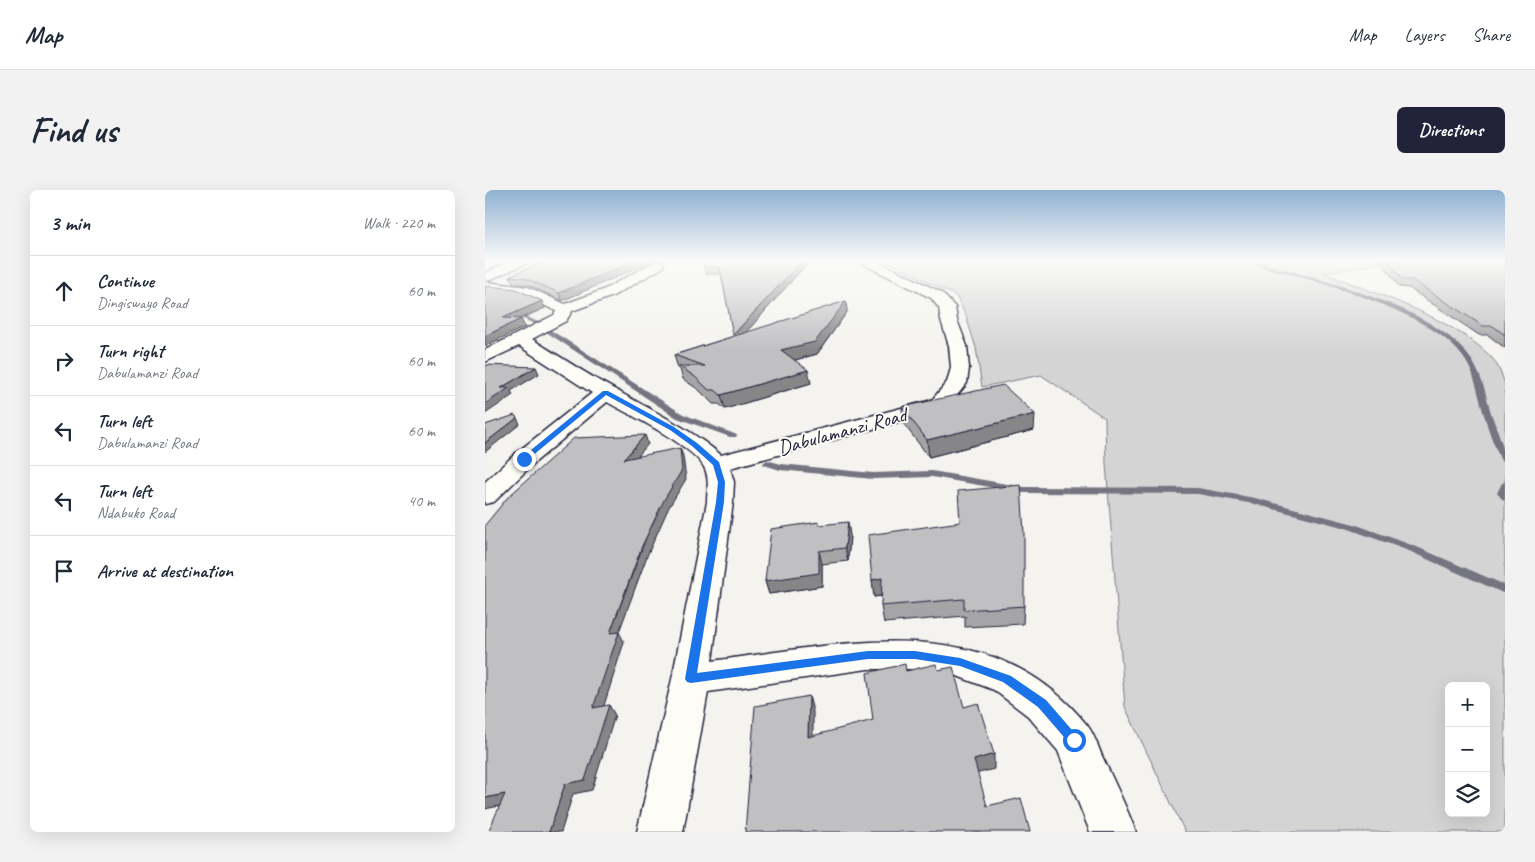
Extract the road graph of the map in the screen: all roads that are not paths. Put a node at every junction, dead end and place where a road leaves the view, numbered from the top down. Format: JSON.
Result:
{"nodes":[{"id":1,"x":523,"y":290,"type":"edge"},
{"id":2,"x":613,"y":290,"type":"edge"},
{"id":3,"x":926,"y":290,"type":"edge"},
{"id":4,"x":564,"y":309,"type":"junction"},
{"id":5,"x":535,"y":332,"type":"junction"},
{"id":6,"x":485,"y":357,"type":"edge"},
{"id":7,"x":605,"y":393,"type":"junction"},
{"id":8,"x":977,"y":395,"type":"edge"},
{"id":9,"x":939,"y":405,"type":"junction"},
{"id":10,"x":716,"y":464,"type":"junction"},
{"id":11,"x":485,"y":496,"type":"edge"},
{"id":12,"x":691,"y":679,"type":"junction"},
{"id":13,"x":660,"y":832,"type":"edge"},
{"id":14,"x":1113,"y":832,"type":"edge"}],
"edges":[{"from":1,"to":4,"type":"street"},
{"from":2,"to":4,"type":"street"},
{"from":3,"to":9,"type":"street"},
{"from":4,"to":5,"type":"street"},
{"from":5,"to":6,"type":"street"},
{"from":5,"to":7,"type":"street"},
{"from":7,"to":10,"type":"street"},
{"from":7,"to":11,"type":"street"},
{"from":8,"to":9,"type":"street","name":"Dabulamanzi Road"},
{"from":9,"to":10,"type":"street","name":"Dabulamanzi Road"},
{"from":10,"to":12,"type":"street"},
{"from":12,"to":13,"type":"street"},
{"from":12,"to":14,"type":"street"}]}
